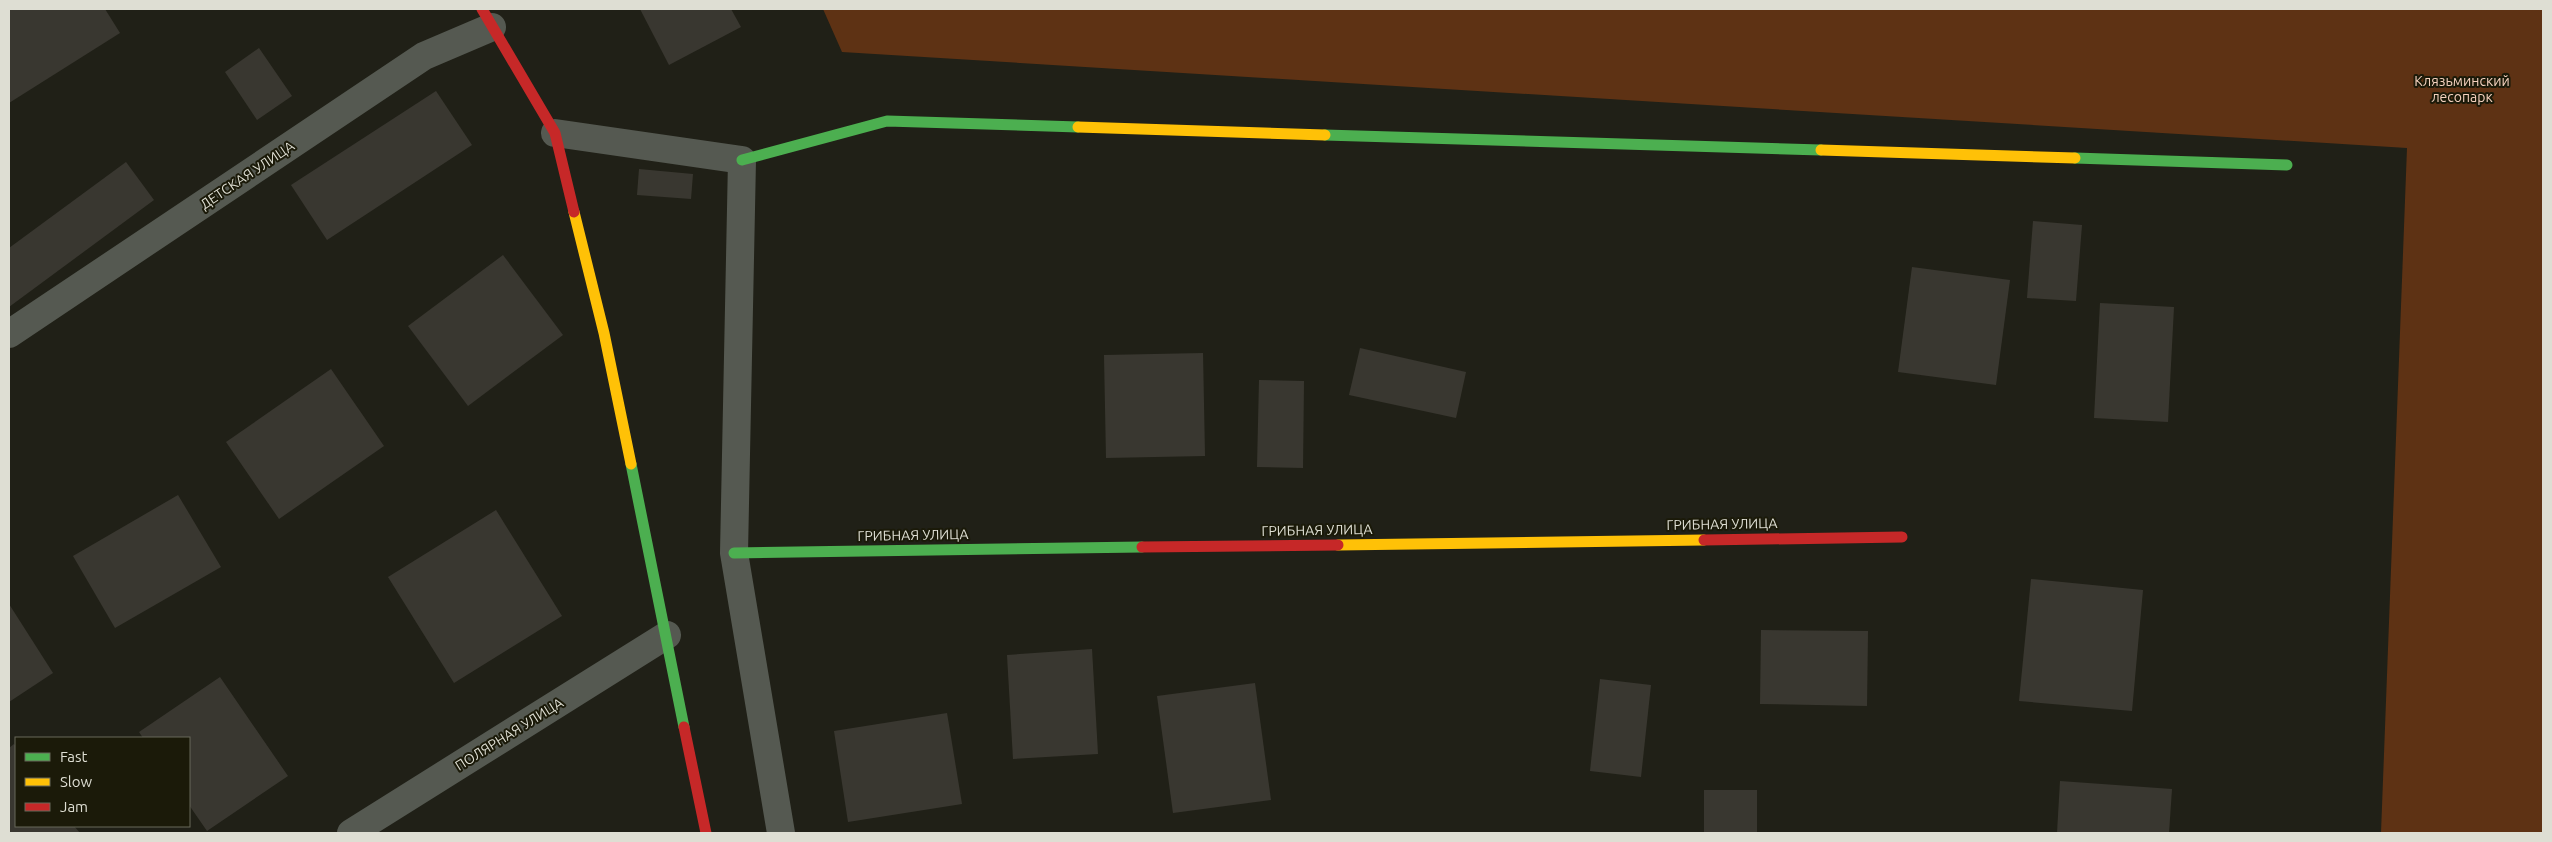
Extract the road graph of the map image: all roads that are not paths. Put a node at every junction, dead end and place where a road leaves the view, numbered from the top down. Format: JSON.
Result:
{"nodes":[{"id":1,"x":487,"y":18,"type":"edge"},
{"id":2,"x":555,"y":133,"type":"junction"},
{"id":3,"x":742,"y":160,"type":"junction"},
{"id":4,"x":2287,"y":165,"type":"dead end"},
{"id":5,"x":9,"y":334,"type":"edge"},
{"id":6,"x":1902,"y":537,"type":"dead end"},
{"id":7,"x":734,"y":553,"type":"junction"},
{"id":8,"x":667,"y":635,"type":"junction"},
{"id":9,"x":351,"y":833,"type":"edge"},
{"id":10,"x":706,"y":833,"type":"edge"},
{"id":11,"x":781,"y":833,"type":"edge"}],
"edges":[{"from":1,"to":2,"type":"street"},
{"from":1,"to":5,"type":"street","name":"ДЕТСКАЯ УЛИЦА"},
{"from":2,"to":3,"type":"street"},
{"from":2,"to":8,"type":"street"},
{"from":3,"to":4,"type":"street"},
{"from":3,"to":7,"type":"street"},
{"from":6,"to":7,"type":"street","name":"ГРИБНАЯ УЛИЦА"},
{"from":7,"to":11,"type":"street"},
{"from":8,"to":9,"type":"street","name":"ПОЛЯРНАЯ УЛИЦА"},
{"from":8,"to":10,"type":"street"}]}
